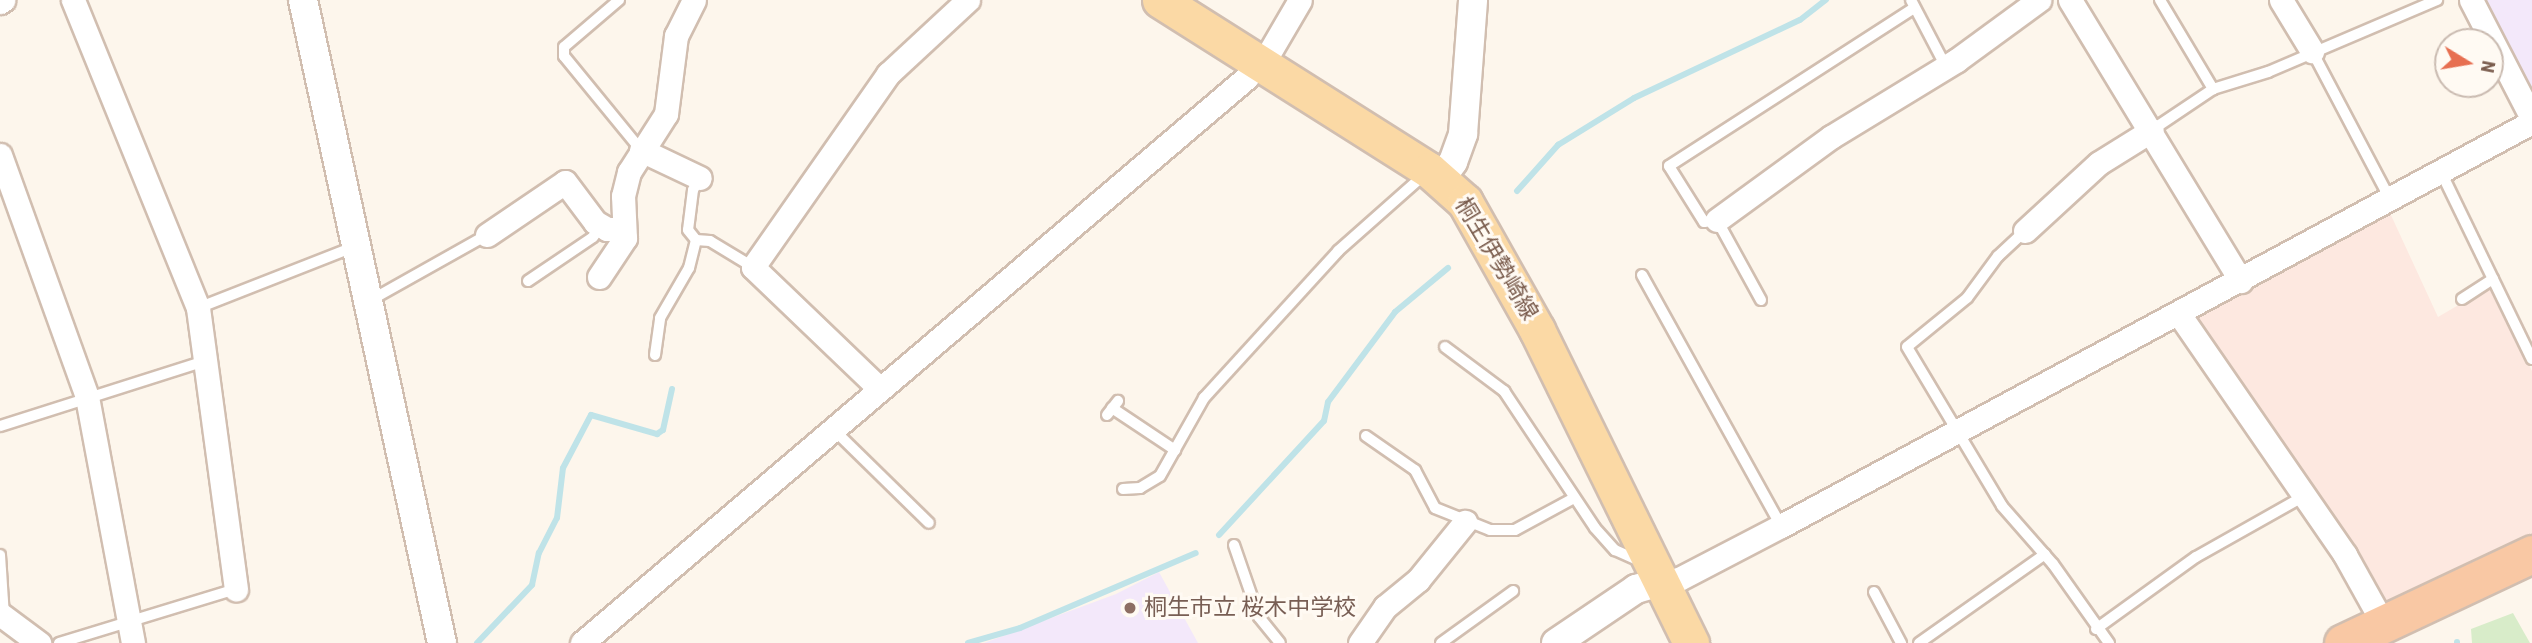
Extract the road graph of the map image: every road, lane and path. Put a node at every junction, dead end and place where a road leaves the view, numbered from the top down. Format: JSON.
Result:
{"nodes":[{"id":1,"x":73,"y":0,"type":"edge"},
{"id":2,"x":303,"y":0,"type":"edge"},
{"id":3,"x":619,"y":0,"type":"edge"},
{"id":4,"x":694,"y":0,"type":"edge"},
{"id":5,"x":968,"y":0,"type":"edge"},
{"id":6,"x":1160,"y":0,"type":"edge"},
{"id":7,"x":1300,"y":0,"type":"edge"},
{"id":8,"x":1474,"y":0,"type":"edge"},
{"id":9,"x":2039,"y":0,"type":"edge"},
{"id":10,"x":2070,"y":0,"type":"edge"},
{"id":11,"x":2160,"y":0,"type":"edge"},
{"id":12,"x":2281,"y":0,"type":"edge"},
{"id":13,"x":2437,"y":0,"type":"edge"},
{"id":14,"x":2471,"y":0,"type":"edge"},
{"id":15,"x":1913,"y":4,"type":"edge"},
{"id":16,"x":2312,"y":51,"type":"junction"},
{"id":17,"x":1261,"y":64,"type":"junction"},
{"id":18,"x":1946,"y":67,"type":"junction"},
{"id":19,"x":2213,"y":89,"type":"junction"},
{"id":20,"x":2532,"y":120,"type":"edge"},
{"id":21,"x":2152,"y":130,"type":"junction"},
{"id":22,"x":641,"y":150,"type":"junction"},
{"id":23,"x":0,"y":155,"type":"edge"},
{"id":24,"x":2441,"y":172,"type":"junction"},
{"id":25,"x":1435,"y":174,"type":"junction"},
{"id":26,"x":700,"y":178,"type":"joint"},
{"id":27,"x":2390,"y":199,"type":"junction"},
{"id":28,"x":1717,"y":220,"type":"junction"},
{"id":29,"x":601,"y":226,"type":"junction"},
{"id":30,"x":624,"y":229,"type":"junction"},
{"id":31,"x":2025,"y":231,"type":"joint"},
{"id":32,"x":487,"y":235,"type":"joint"},
{"id":33,"x":696,"y":240,"type":"junction"},
{"id":34,"x":356,"y":246,"type":"junction"},
{"id":35,"x":752,"y":267,"type":"junction"},
{"id":36,"x":1642,"y":275,"type":"dead end"},
{"id":37,"x":598,"y":276,"type":"dead end"},
{"id":38,"x":2493,"y":279,"type":"junction"},
{"id":39,"x":528,"y":281,"type":"dead end"},
{"id":40,"x":2241,"y":281,"type":"junction"},
{"id":41,"x":2462,"y":299,"type":"dead end"},
{"id":42,"x":1761,"y":300,"type":"dead end"},
{"id":43,"x":369,"y":301,"type":"junction"},
{"id":44,"x":198,"y":308,"type":"junction"},
{"id":45,"x":2179,"y":314,"type":"junction"},
{"id":46,"x":1445,"y":347,"type":"dead end"},
{"id":47,"x":655,"y":355,"type":"dead end"},
{"id":48,"x":2532,"y":359,"type":"edge"},
{"id":49,"x":208,"y":360,"type":"junction"},
{"id":50,"x":880,"y":389,"type":"junction"},
{"id":51,"x":87,"y":397,"type":"junction"},
{"id":52,"x":1112,"y":408,"type":"dead end"},
{"id":53,"x":0,"y":426,"type":"edge"},
{"id":54,"x":833,"y":429,"type":"junction"},
{"id":55,"x":1955,"y":431,"type":"junction"},
{"id":56,"x":1366,"y":436,"type":"dead end"},
{"id":57,"x":1175,"y":450,"type":"junction"},
{"id":58,"x":1123,"y":489,"type":"dead end"},
{"id":59,"x":2306,"y":495,"type":"junction"},
{"id":60,"x":1574,"y":498,"type":"junction"},
{"id":61,"x":1465,"y":522,"type":"junction"},
{"id":62,"x":929,"y":523,"type":"dead end"},
{"id":63,"x":1781,"y":526,"type":"junction"},
{"id":64,"x":1234,"y":545,"type":"dead end"},
{"id":65,"x":2045,"y":554,"type":"junction"},
{"id":66,"x":2532,"y":554,"type":"edge"},
{"id":67,"x":0,"y":555,"type":"edge"},
{"id":68,"x":1655,"y":573,"type":"junction"},
{"id":69,"x":236,"y":589,"type":"joint"},
{"id":70,"x":1513,"y":591,"type":"dead end"},
{"id":71,"x":1874,"y":592,"type":"dead end"},
{"id":72,"x":2,"y":616,"type":"edge"},
{"id":73,"x":2384,"y":625,"type":"junction"},
{"id":74,"x":2096,"y":629,"type":"junction"},
{"id":75,"x":131,"y":633,"type":"edge"},
{"id":76,"x":38,"y":643,"type":"edge"},
{"id":77,"x":59,"y":643,"type":"edge"},
{"id":78,"x":442,"y":643,"type":"edge"},
{"id":79,"x":582,"y":643,"type":"edge"},
{"id":80,"x":1280,"y":643,"type":"edge"},
{"id":81,"x":1360,"y":643,"type":"edge"},
{"id":82,"x":1441,"y":643,"type":"edge"},
{"id":83,"x":1556,"y":643,"type":"edge"},
{"id":84,"x":1691,"y":643,"type":"edge"},
{"id":85,"x":1902,"y":643,"type":"edge"},
{"id":86,"x":1919,"y":643,"type":"edge"},
{"id":87,"x":2109,"y":643,"type":"edge"},
{"id":88,"x":2343,"y":643,"type":"edge"}],
"edges":[{"from":1,"to":44,"type":"street"},
{"from":2,"to":34,"type":"street"},
{"from":3,"to":22,"type":"lane"},
{"from":4,"to":22,"type":"street"},
{"from":5,"to":35,"type":"street"},
{"from":6,"to":17,"type":"main road","name":"桐生伊勢崎線"},
{"from":7,"to":17,"type":"street"},
{"from":8,"to":25,"type":"street"},
{"from":9,"to":18,"type":"street"},
{"from":10,"to":21,"type":"street"},
{"from":11,"to":19,"type":"lane"},
{"from":12,"to":16,"type":"street"},
{"from":13,"to":16,"type":"lane"},
{"from":14,"to":20,"type":"street"},
{"from":15,"to":18,"type":"lane"},
{"from":15,"to":28,"type":"lane"},
{"from":16,"to":19,"type":"lane"},
{"from":16,"to":27,"type":"lane"},
{"from":17,"to":25,"type":"main road","name":"桐生伊勢崎線"},
{"from":17,"to":50,"type":"street"},
{"from":18,"to":28,"type":"street"},
{"from":19,"to":21,"type":"lane"},
{"from":20,"to":24,"type":"street"},
{"from":21,"to":31,"type":"street"},
{"from":21,"to":40,"type":"street"},
{"from":22,"to":26,"type":"street"},
{"from":22,"to":30,"type":"street"},
{"from":23,"to":51,"type":"street"},
{"from":24,"to":27,"type":"street"},
{"from":24,"to":38,"type":"lane"},
{"from":25,"to":57,"type":"lane"},
{"from":25,"to":68,"type":"main road","name":"桐生伊勢崎線"},
{"from":26,"to":33,"type":"lane"},
{"from":27,"to":40,"type":"street"},
{"from":28,"to":42,"type":"lane"},
{"from":29,"to":30,"type":"street"},
{"from":29,"to":32,"type":"street"},
{"from":29,"to":39,"type":"lane"},
{"from":30,"to":37,"type":"street"},
{"from":31,"to":55,"type":"lane"},
{"from":32,"to":43,"type":"lane"},
{"from":33,"to":35,"type":"lane"},
{"from":33,"to":47,"type":"lane"},
{"from":34,"to":43,"type":"street"},
{"from":34,"to":44,"type":"lane"},
{"from":35,"to":50,"type":"street"},
{"from":36,"to":63,"type":"lane"},
{"from":38,"to":41,"type":"lane"},
{"from":38,"to":48,"type":"lane"},
{"from":40,"to":45,"type":"street"},
{"from":43,"to":78,"type":"street"},
{"from":44,"to":49,"type":"street"},
{"from":45,"to":55,"type":"street"},
{"from":45,"to":59,"type":"street"},
{"from":46,"to":60,"type":"lane"},
{"from":49,"to":51,"type":"lane"},
{"from":49,"to":69,"type":"street"},
{"from":50,"to":54,"type":"street"},
{"from":51,"to":53,"type":"lane"},
{"from":51,"to":75,"type":"street"},
{"from":52,"to":57,"type":"lane"},
{"from":54,"to":62,"type":"lane"},
{"from":54,"to":79,"type":"street"},
{"from":55,"to":63,"type":"street"},
{"from":55,"to":65,"type":"lane"},
{"from":56,"to":61,"type":"lane"},
{"from":57,"to":58,"type":"lane"},
{"from":59,"to":73,"type":"street"},
{"from":59,"to":74,"type":"lane"},
{"from":60,"to":61,"type":"lane"},
{"from":60,"to":68,"type":"lane"},
{"from":61,"to":81,"type":"street"},
{"from":63,"to":68,"type":"street"},
{"from":64,"to":80,"type":"lane"},
{"from":65,"to":74,"type":"lane"},
{"from":65,"to":86,"type":"lane"},
{"from":66,"to":73,"type":"highway"},
{"from":67,"to":72,"type":"lane"},
{"from":68,"to":83,"type":"street"},
{"from":68,"to":84,"type":"main road","name":"桐生伊勢崎線"},
{"from":69,"to":75,"type":"lane"},
{"from":70,"to":82,"type":"lane"},
{"from":71,"to":85,"type":"lane"},
{"from":72,"to":76,"type":"street"},
{"from":73,"to":88,"type":"highway"},
{"from":74,"to":87,"type":"lane"},
{"from":75,"to":77,"type":"lane"}]}
